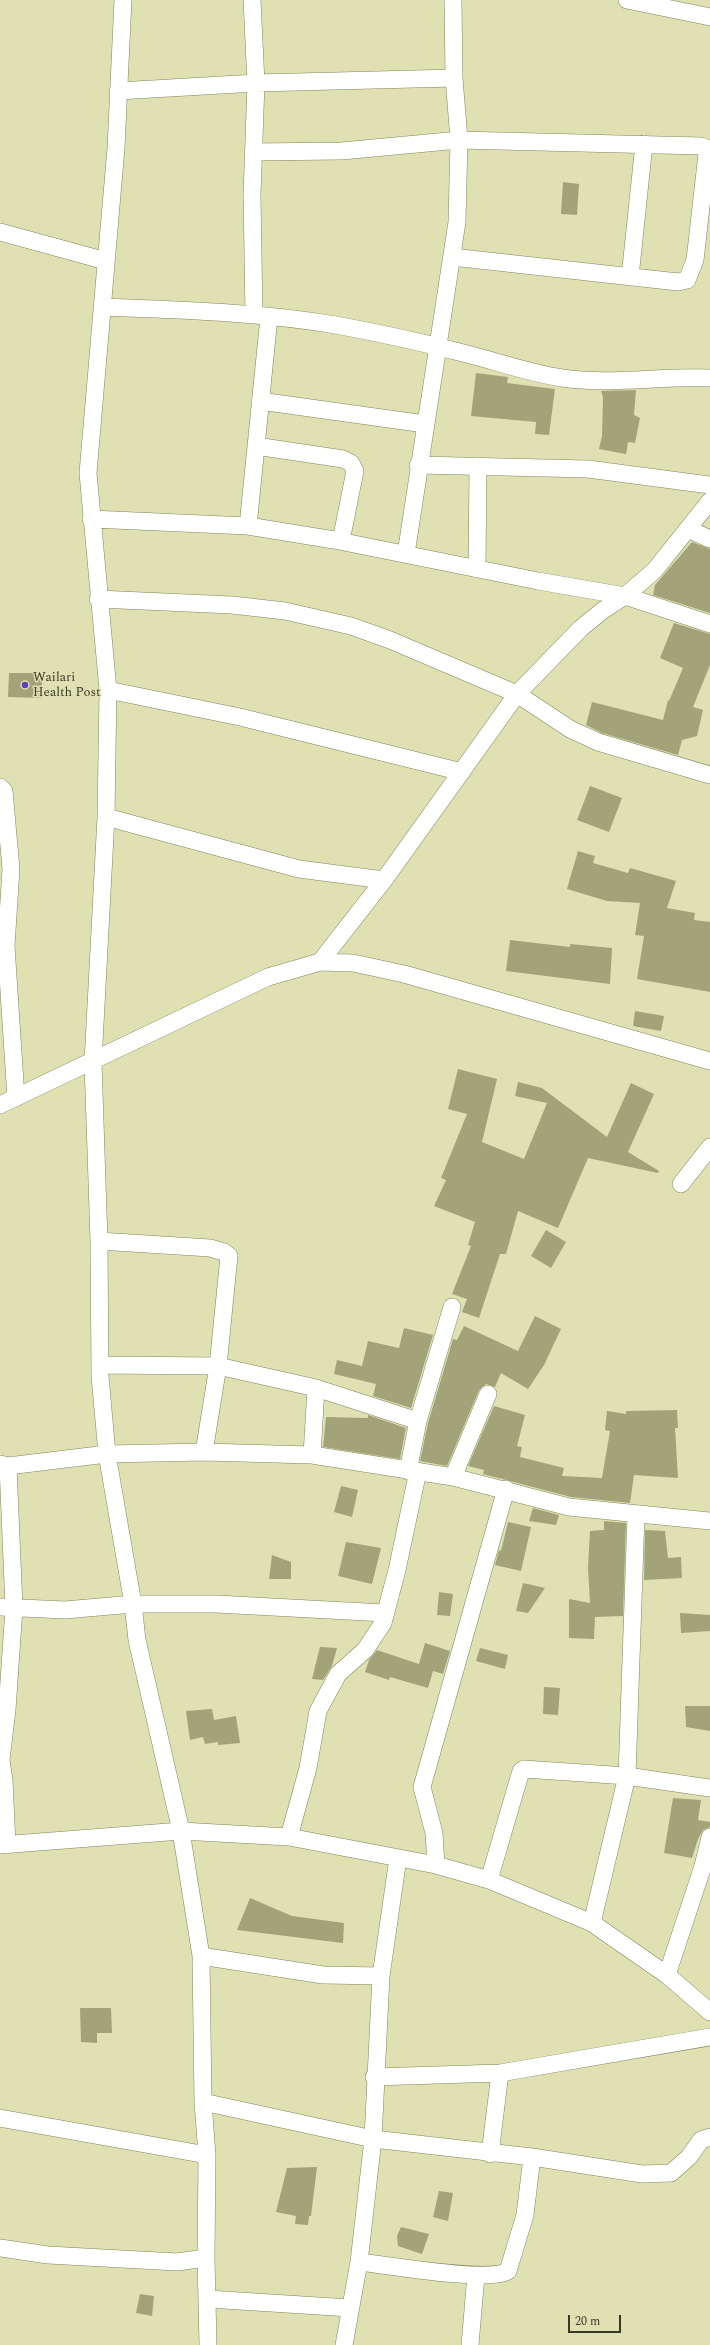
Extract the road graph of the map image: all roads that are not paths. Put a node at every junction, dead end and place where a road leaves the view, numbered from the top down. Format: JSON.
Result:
{"nodes":[{"id":1,"x":123,"y":0,"type":"edge"},
{"id":2,"x":252,"y":0,"type":"edge"},
{"id":3,"x":453,"y":0,"type":"edge"},
{"id":4,"x":627,"y":0,"type":"edge"},
{"id":5,"x":710,"y":17,"type":"edge"},
{"id":6,"x":454,"y":78,"type":"junction"},
{"id":7,"x":256,"y":83,"type":"junction"},
{"id":8,"x":118,"y":91,"type":"junction"},
{"id":9,"x":459,"y":140,"type":"junction"},
{"id":10,"x":644,"y":144,"type":"junction"},
{"id":11,"x":253,"y":152,"type":"junction"},
{"id":12,"x":0,"y":232,"type":"edge"},
{"id":13,"x":452,"y":257,"type":"junction"},
{"id":14,"x":106,"y":261,"type":"junction"},
{"id":15,"x":630,"y":277,"type":"junction"},
{"id":16,"x":102,"y":307,"type":"junction"},
{"id":17,"x":261,"y":316,"type":"junction"},
{"id":18,"x":436,"y":347,"type":"junction"},
{"id":19,"x":710,"y":378,"type":"edge"},
{"id":20,"x":260,"y":401,"type":"junction"},
{"id":21,"x":425,"y":424,"type":"junction"},
{"id":22,"x":256,"y":446,"type":"junction"},
{"id":23,"x":418,"y":465,"type":"junction"},
{"id":24,"x":478,"y":466,"type":"junction"},
{"id":25,"x":710,"y":485,"type":"edge"},
{"id":26,"x":710,"y":501,"type":"edge"},
{"id":27,"x":91,"y":518,"type":"junction"},
{"id":28,"x":248,"y":526,"type":"junction"},
{"id":29,"x":688,"y":529,"type":"junction"},
{"id":30,"x":710,"y":539,"type":"edge"},
{"id":31,"x":341,"y":541,"type":"junction"},
{"id":32,"x":406,"y":554,"type":"junction"},
{"id":33,"x":477,"y":569,"type":"junction"},
{"id":34,"x":625,"y":596,"type":"junction"},
{"id":35,"x":98,"y":599,"type":"junction"},
{"id":36,"x":710,"y":624,"type":"edge"},
{"id":37,"x":108,"y":690,"type":"junction"},
{"id":38,"x":517,"y":694,"type":"junction"},
{"id":39,"x":462,"y":772,"type":"junction"},
{"id":40,"x":710,"y":775,"type":"edge"},
{"id":41,"x":0,"y":787,"type":"edge"},
{"id":42,"x":106,"y":816,"type":"junction"},
{"id":43,"x":384,"y":880,"type":"junction"},
{"id":44,"x":320,"y":962,"type":"junction"},
{"id":45,"x":710,"y":1061,"type":"edge"},
{"id":46,"x":93,"y":1062,"type":"junction"},
{"id":47,"x":16,"y":1098,"type":"junction"},
{"id":48,"x":0,"y":1105,"type":"edge"},
{"id":49,"x":710,"y":1147,"type":"edge"},
{"id":50,"x":681,"y":1184,"type":"dead end"},
{"id":51,"x":99,"y":1241,"type":"junction"},
{"id":52,"x":452,"y":1307,"type":"dead end"},
{"id":53,"x":100,"y":1365,"type":"junction"},
{"id":54,"x":218,"y":1366,"type":"junction"},
{"id":55,"x":316,"y":1388,"type":"junction"},
{"id":56,"x":488,"y":1394,"type":"dead end"},
{"id":57,"x":418,"y":1421,"type":"junction"},
{"id":58,"x":204,"y":1452,"type":"junction"},
{"id":59,"x":107,"y":1454,"type":"junction"},
{"id":60,"x":312,"y":1455,"type":"junction"},
{"id":61,"x":4,"y":1465,"type":"edge"},
{"id":62,"x":413,"y":1471,"type":"junction"},
{"id":63,"x":453,"y":1477,"type":"junction"},
{"id":64,"x":506,"y":1489,"type":"junction"},
{"id":65,"x":636,"y":1515,"type":"junction"},
{"id":66,"x":710,"y":1521,"type":"edge"},
{"id":67,"x":133,"y":1604,"type":"junction"},
{"id":68,"x":7,"y":1607,"type":"edge"},
{"id":69,"x":385,"y":1613,"type":"junction"},
{"id":70,"x":0,"y":1760,"type":"edge"},
{"id":71,"x":627,"y":1776,"type":"junction"},
{"id":72,"x":710,"y":1788,"type":"edge"},
{"id":73,"x":180,"y":1831,"type":"junction"},
{"id":74,"x":289,"y":1837,"type":"junction"},
{"id":75,"x":710,"y":1837,"type":"edge"},
{"id":76,"x":3,"y":1845,"type":"edge"},
{"id":77,"x":398,"y":1858,"type":"junction"},
{"id":78,"x":436,"y":1865,"type":"junction"},
{"id":79,"x":706,"y":1867,"type":"edge"},
{"id":80,"x":488,"y":1880,"type":"junction"},
{"id":81,"x":592,"y":1923,"type":"junction"},
{"id":82,"x":201,"y":1956,"type":"junction"},
{"id":83,"x":667,"y":1974,"type":"junction"},
{"id":84,"x":382,"y":1976,"type":"junction"},
{"id":85,"x":710,"y":2012,"type":"edge"},
{"id":86,"x":710,"y":2037,"type":"edge"},
{"id":87,"x":500,"y":2073,"type":"junction"},
{"id":88,"x":374,"y":2077,"type":"junction"},
{"id":89,"x":203,"y":2102,"type":"junction"},
{"id":90,"x":0,"y":2118,"type":"edge"},
{"id":91,"x":710,"y":2137,"type":"edge"},
{"id":92,"x":373,"y":2139,"type":"junction"},
{"id":93,"x":490,"y":2154,"type":"junction"},
{"id":94,"x":207,"y":2155,"type":"junction"},
{"id":95,"x":532,"y":2157,"type":"junction"},
{"id":96,"x":0,"y":2248,"type":"edge"},
{"id":97,"x":206,"y":2258,"type":"junction"},
{"id":98,"x":358,"y":2262,"type":"junction"},
{"id":99,"x":476,"y":2275,"type":"junction"},
{"id":100,"x":208,"y":2299,"type":"junction"},
{"id":101,"x":350,"y":2308,"type":"junction"},
{"id":102,"x":208,"y":2345,"type":"edge"},
{"id":103,"x":344,"y":2345,"type":"edge"},
{"id":104,"x":470,"y":2345,"type":"edge"}],
"edges":[{"from":1,"to":8,"type":"street"},
{"from":2,"to":7,"type":"street"},
{"from":3,"to":6,"type":"street"},
{"from":4,"to":5,"type":"street"},
{"from":6,"to":7,"type":"street"},
{"from":6,"to":9,"type":"street"},
{"from":7,"to":8,"type":"street"},
{"from":7,"to":11,"type":"street"},
{"from":8,"to":14,"type":"street"},
{"from":9,"to":10,"type":"street"},
{"from":9,"to":11,"type":"street"},
{"from":9,"to":13,"type":"street"},
{"from":10,"to":15,"type":"street"},
{"from":10,"to":15,"type":"street"},
{"from":11,"to":17,"type":"street"},
{"from":12,"to":14,"type":"street"},
{"from":13,"to":15,"type":"street"},
{"from":13,"to":18,"type":"street"},
{"from":14,"to":16,"type":"street"},
{"from":16,"to":17,"type":"street"},
{"from":16,"to":27,"type":"street"},
{"from":17,"to":18,"type":"street"},
{"from":17,"to":20,"type":"street"},
{"from":18,"to":19,"type":"street"},
{"from":18,"to":21,"type":"street"},
{"from":20,"to":21,"type":"street"},
{"from":20,"to":22,"type":"street"},
{"from":21,"to":23,"type":"street"},
{"from":22,"to":28,"type":"street"},
{"from":22,"to":31,"type":"street"},
{"from":23,"to":24,"type":"street"},
{"from":23,"to":32,"type":"street"},
{"from":24,"to":25,"type":"street"},
{"from":24,"to":33,"type":"street"},
{"from":26,"to":29,"type":"street"},
{"from":27,"to":28,"type":"street"},
{"from":27,"to":35,"type":"street"},
{"from":28,"to":31,"type":"street"},
{"from":29,"to":30,"type":"street"},
{"from":29,"to":34,"type":"street"},
{"from":31,"to":32,"type":"street"},
{"from":32,"to":33,"type":"street"},
{"from":33,"to":34,"type":"street"},
{"from":34,"to":36,"type":"street"},
{"from":34,"to":38,"type":"street"},
{"from":35,"to":37,"type":"street"},
{"from":35,"to":38,"type":"street"},
{"from":37,"to":39,"type":"street"},
{"from":37,"to":42,"type":"street"},
{"from":38,"to":39,"type":"street"},
{"from":38,"to":40,"type":"street"},
{"from":39,"to":43,"type":"street"},
{"from":41,"to":47,"type":"street"},
{"from":42,"to":43,"type":"street"},
{"from":42,"to":46,"type":"street"},
{"from":43,"to":44,"type":"street"},
{"from":44,"to":45,"type":"street"},
{"from":44,"to":46,"type":"street"},
{"from":46,"to":47,"type":"street"},
{"from":46,"to":51,"type":"street"},
{"from":47,"to":48,"type":"street"},
{"from":49,"to":50,"type":"street"},
{"from":51,"to":53,"type":"street"},
{"from":51,"to":54,"type":"street"},
{"from":52,"to":57,"type":"street"},
{"from":53,"to":54,"type":"street"},
{"from":53,"to":59,"type":"street"},
{"from":54,"to":55,"type":"street"},
{"from":54,"to":58,"type":"street"},
{"from":55,"to":57,"type":"street"},
{"from":55,"to":60,"type":"street"},
{"from":56,"to":63,"type":"street"},
{"from":57,"to":62,"type":"street"},
{"from":58,"to":59,"type":"street"},
{"from":58,"to":60,"type":"street"},
{"from":59,"to":61,"type":"street"},
{"from":59,"to":67,"type":"street"},
{"from":60,"to":62,"type":"street"},
{"from":61,"to":68,"type":"street"},
{"from":62,"to":63,"type":"street"},
{"from":62,"to":69,"type":"street"},
{"from":63,"to":64,"type":"street"},
{"from":64,"to":65,"type":"street"},
{"from":64,"to":78,"type":"street"},
{"from":65,"to":66,"type":"street"},
{"from":65,"to":71,"type":"street"},
{"from":67,"to":68,"type":"street"},
{"from":67,"to":69,"type":"street"},
{"from":67,"to":73,"type":"street"},
{"from":68,"to":70,"type":"street"},
{"from":69,"to":74,"type":"street"},
{"from":70,"to":76,"type":"street"},
{"from":71,"to":72,"type":"street"},
{"from":71,"to":80,"type":"street"},
{"from":71,"to":81,"type":"street"},
{"from":73,"to":74,"type":"street"},
{"from":73,"to":76,"type":"street"},
{"from":73,"to":82,"type":"street"},
{"from":74,"to":77,"type":"street"},
{"from":75,"to":79,"type":"street"},
{"from":77,"to":78,"type":"street"},
{"from":77,"to":84,"type":"street"},
{"from":78,"to":80,"type":"street"},
{"from":79,"to":83,"type":"street"},
{"from":80,"to":81,"type":"street"},
{"from":81,"to":83,"type":"street"},
{"from":82,"to":84,"type":"street"},
{"from":82,"to":89,"type":"street"},
{"from":83,"to":85,"type":"street"},
{"from":84,"to":88,"type":"street"},
{"from":86,"to":87,"type":"street"},
{"from":87,"to":88,"type":"street"},
{"from":87,"to":93,"type":"street"},
{"from":88,"to":92,"type":"street"},
{"from":89,"to":92,"type":"street"},
{"from":89,"to":94,"type":"street"},
{"from":90,"to":94,"type":"street"},
{"from":91,"to":95,"type":"street"},
{"from":92,"to":93,"type":"street"},
{"from":92,"to":98,"type":"street"},
{"from":93,"to":95,"type":"street"},
{"from":94,"to":97,"type":"street"},
{"from":95,"to":99,"type":"street"},
{"from":96,"to":97,"type":"street"},
{"from":97,"to":100,"type":"street"},
{"from":98,"to":99,"type":"street"},
{"from":98,"to":101,"type":"street"},
{"from":99,"to":104,"type":"street"},
{"from":100,"to":101,"type":"street"},
{"from":100,"to":102,"type":"street"},
{"from":101,"to":103,"type":"street"}]}
